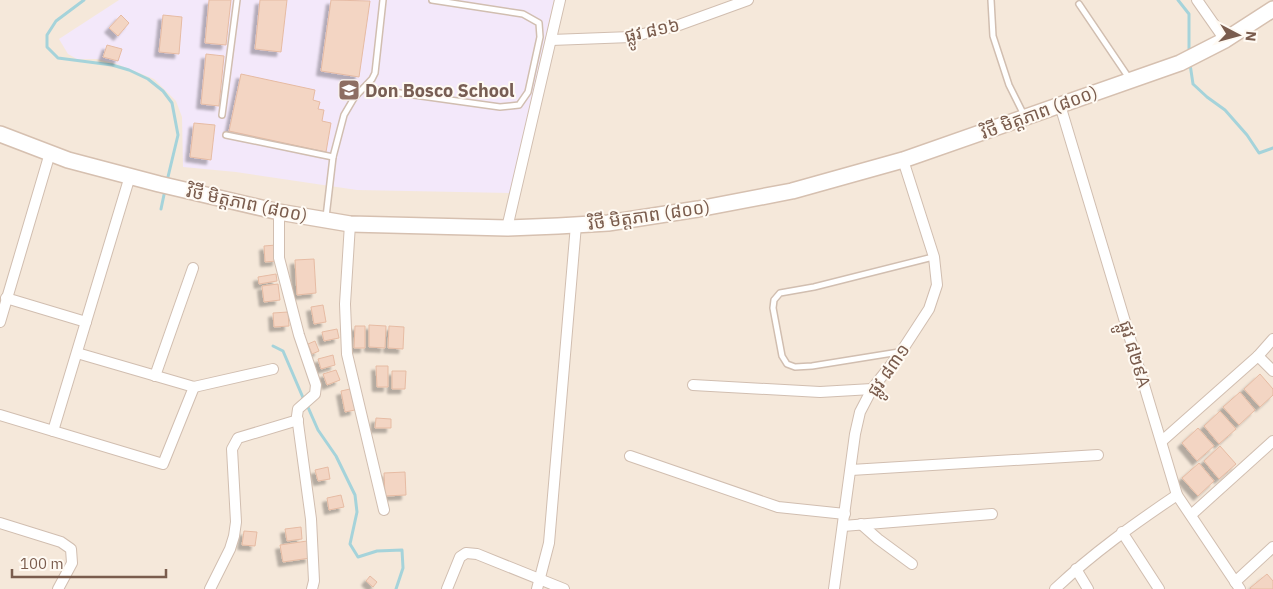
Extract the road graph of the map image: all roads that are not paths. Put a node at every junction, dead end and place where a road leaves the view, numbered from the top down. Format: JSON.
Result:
{"nodes":[{"id":1,"x":238,"y":0,"type":"edge"},
{"id":2,"x":383,"y":0,"type":"edge"},
{"id":3,"x":432,"y":0,"type":"edge"},
{"id":4,"x":560,"y":0,"type":"edge"},
{"id":5,"x":748,"y":0,"type":"edge"},
{"id":6,"x":991,"y":0,"type":"edge"},
{"id":7,"x":1197,"y":0,"type":"edge"},
{"id":8,"x":1079,"y":4,"type":"dead end"},
{"id":9,"x":1273,"y":9,"type":"edge"},
{"id":10,"x":552,"y":40,"type":"junction"},
{"id":11,"x":1225,"y":40,"type":"junction"},
{"id":12,"x":1130,"y":80,"type":"junction"},
{"id":13,"x":364,"y":88,"type":"junction"},
{"id":14,"x":1060,"y":105,"type":"junction"},
{"id":15,"x":222,"y":114,"type":"dead end"},
{"id":16,"x":1026,"y":118,"type":"junction"},
{"id":17,"x":0,"y":134,"type":"edge"},
{"id":18,"x":226,"y":135,"type":"dead end"},
{"id":19,"x":50,"y":153,"type":"junction"},
{"id":20,"x":333,"y":157,"type":"junction"},
{"id":21,"x":903,"y":160,"type":"junction"},
{"id":22,"x":130,"y":176,"type":"junction"},
{"id":23,"x":280,"y":212,"type":"junction"},
{"id":24,"x":326,"y":220,"type":"junction"},
{"id":25,"x":350,"y":224,"type":"junction"},
{"id":26,"x":576,"y":225,"type":"junction"},
{"id":27,"x":507,"y":228,"type":"junction"},
{"id":28,"x":934,"y":257,"type":"junction"},
{"id":29,"x":192,"y":268,"type":"dead end"},
{"id":30,"x":6,"y":298,"type":"junction"},
{"id":31,"x":0,"y":322,"type":"edge"},
{"id":32,"x":86,"y":322,"type":"junction"},
{"id":33,"x":1273,"y":339,"type":"edge"},
{"id":34,"x":901,"y":352,"type":"junction"},
{"id":35,"x":77,"y":353,"type":"junction"},
{"id":36,"x":1258,"y":356,"type":"junction"},
{"id":37,"x":273,"y":369,"type":"dead end"},
{"id":38,"x":1273,"y":371,"type":"edge"},
{"id":39,"x":155,"y":376,"type":"junction"},
{"id":40,"x":694,"y":385,"type":"dead end"},
{"id":41,"x":194,"y":387,"type":"junction"},
{"id":42,"x":872,"y":389,"type":"junction"},
{"id":43,"x":0,"y":415,"type":"edge"},
{"id":44,"x":298,"y":420,"type":"junction"},
{"id":45,"x":53,"y":431,"type":"junction"},
{"id":46,"x":1273,"y":441,"type":"edge"},
{"id":47,"x":1162,"y":442,"type":"junction"},
{"id":48,"x":1098,"y":455,"type":"dead end"},
{"id":49,"x":630,"y":456,"type":"dead end"},
{"id":50,"x":850,"y":470,"type":"junction"},
{"id":51,"x":1177,"y":495,"type":"junction"},
{"id":52,"x":384,"y":510,"type":"dead end"},
{"id":53,"x":845,"y":514,"type":"junction"},
{"id":54,"x":992,"y":514,"type":"dead end"},
{"id":55,"x":1191,"y":515,"type":"junction"},
{"id":56,"x":0,"y":523,"type":"edge"},
{"id":57,"x":861,"y":524,"type":"junction"},
{"id":58,"x":843,"y":526,"type":"junction"},
{"id":59,"x":1122,"y":532,"type":"junction"},
{"id":60,"x":1273,"y":547,"type":"edge"},
{"id":61,"x":912,"y":564,"type":"dead end"},
{"id":62,"x":1076,"y":569,"type":"junction"},
{"id":63,"x":539,"y":585,"type":"edge"},
{"id":64,"x":1238,"y":586,"type":"edge"},
{"id":65,"x":312,"y":588,"type":"edge"},
{"id":66,"x":58,"y":589,"type":"edge"},
{"id":67,"x":210,"y":589,"type":"edge"},
{"id":68,"x":447,"y":589,"type":"edge"},
{"id":69,"x":564,"y":589,"type":"edge"},
{"id":70,"x":834,"y":589,"type":"edge"},
{"id":71,"x":1055,"y":589,"type":"edge"},
{"id":72,"x":1088,"y":589,"type":"edge"},
{"id":73,"x":1159,"y":589,"type":"edge"}],
"edges":[{"from":1,"to":15,"type":"lane"},
{"from":2,"to":13,"type":"lane"},
{"from":3,"to":13,"type":"lane"},
{"from":4,"to":10,"type":"street"},
{"from":5,"to":10,"type":"street","name":"ផ្លូវ ៨១៦"},
{"from":6,"to":16,"type":"lane"},
{"from":7,"to":11,"type":"street"},
{"from":8,"to":12,"type":"lane"},
{"from":9,"to":11,"type":"main road","name":"វិថី មិត្តភាព (៨០០)"},
{"from":10,"to":27,"type":"street"},
{"from":11,"to":12,"type":"main road","name":"វិថី មិត្តភាព (៨០០)"},
{"from":12,"to":14,"type":"main road","name":"វិថី មិត្តភាព (៨០០)"},
{"from":13,"to":20,"type":"lane"},
{"from":14,"to":16,"type":"main road","name":"វិថី មិត្តភាព (៨០០)"},
{"from":14,"to":47,"type":"street","name":"ផ្លូវ ៨២៩A"},
{"from":16,"to":21,"type":"main road","name":"វិថី មិត្តភាព (៨០០)"},
{"from":17,"to":19,"type":"main road","name":"វិថី មិត្តភាព (៨០០)"},
{"from":18,"to":20,"type":"lane"},
{"from":19,"to":22,"type":"main road","name":"វិថី មិត្តភាព (៨០០)"},
{"from":19,"to":30,"type":"street"},
{"from":20,"to":24,"type":"lane"},
{"from":21,"to":26,"type":"main road","name":"វិថី មិត្តភាព (៨០០)"},
{"from":21,"to":28,"type":"street","name":"ផ្លូវ ៨៣១"},
{"from":22,"to":23,"type":"main road","name":"វិថី មិត្តភាព (៨០០)"},
{"from":22,"to":32,"type":"street"},
{"from":23,"to":24,"type":"main road","name":"វិថី មិត្តភាព (៨០០)"},
{"from":23,"to":44,"type":"street"},
{"from":24,"to":25,"type":"main road","name":"វិថី មិត្តភាព (៨០០)"},
{"from":25,"to":27,"type":"main road","name":"វិថី មិត្តភាព (៨០០)"},
{"from":25,"to":52,"type":"street"},
{"from":26,"to":27,"type":"main road","name":"វិថី មិត្តភាព (៨០០)"},
{"from":26,"to":63,"type":"street"},
{"from":28,"to":34,"type":"street","name":"ផ្លូវ ៨៣១"},
{"from":28,"to":34,"type":"lane"},
{"from":29,"to":39,"type":"street"},
{"from":30,"to":31,"type":"street"},
{"from":30,"to":32,"type":"street"},
{"from":32,"to":35,"type":"street"},
{"from":33,"to":36,"type":"street"},
{"from":34,"to":42,"type":"street","name":"ផ្លូវ ៨៣១"},
{"from":35,"to":39,"type":"street"},
{"from":35,"to":45,"type":"street"},
{"from":36,"to":38,"type":"street"},
{"from":36,"to":47,"type":"street"},
{"from":37,"to":41,"type":"street"},
{"from":39,"to":41,"type":"street"},
{"from":40,"to":42,"type":"street"},
{"from":41,"to":45,"type":"street"},
{"from":42,"to":50,"type":"street","name":"ផ្លូវ ៨៣១"},
{"from":43,"to":45,"type":"street"},
{"from":44,"to":65,"type":"street"},
{"from":44,"to":67,"type":"street"},
{"from":46,"to":55,"type":"street"},
{"from":47,"to":51,"type":"street","name":"ផ្លូវ ៨២៩A"},
{"from":48,"to":50,"type":"street"},
{"from":49,"to":53,"type":"street"},
{"from":50,"to":53,"type":"street","name":"ផ្លូវ ៨៣១"},
{"from":51,"to":55,"type":"street","name":"ផ្លូវ ៨២៩A"},
{"from":51,"to":59,"type":"street"},
{"from":53,"to":58,"type":"street","name":"ផ្លូវ ៨៣១"},
{"from":54,"to":57,"type":"street"},
{"from":55,"to":64,"type":"street","name":"ផ្លូវ ៨២៩A"},
{"from":56,"to":66,"type":"street"},
{"from":57,"to":58,"type":"street"},
{"from":57,"to":61,"type":"street"},
{"from":58,"to":70,"type":"street","name":"ផ្លូវ ៨៣១"},
{"from":59,"to":62,"type":"street"},
{"from":59,"to":73,"type":"street"},
{"from":60,"to":64,"type":"street"},
{"from":62,"to":71,"type":"street"},
{"from":62,"to":72,"type":"street"},
{"from":63,"to":68,"type":"street"},
{"from":63,"to":69,"type":"street"}]}
